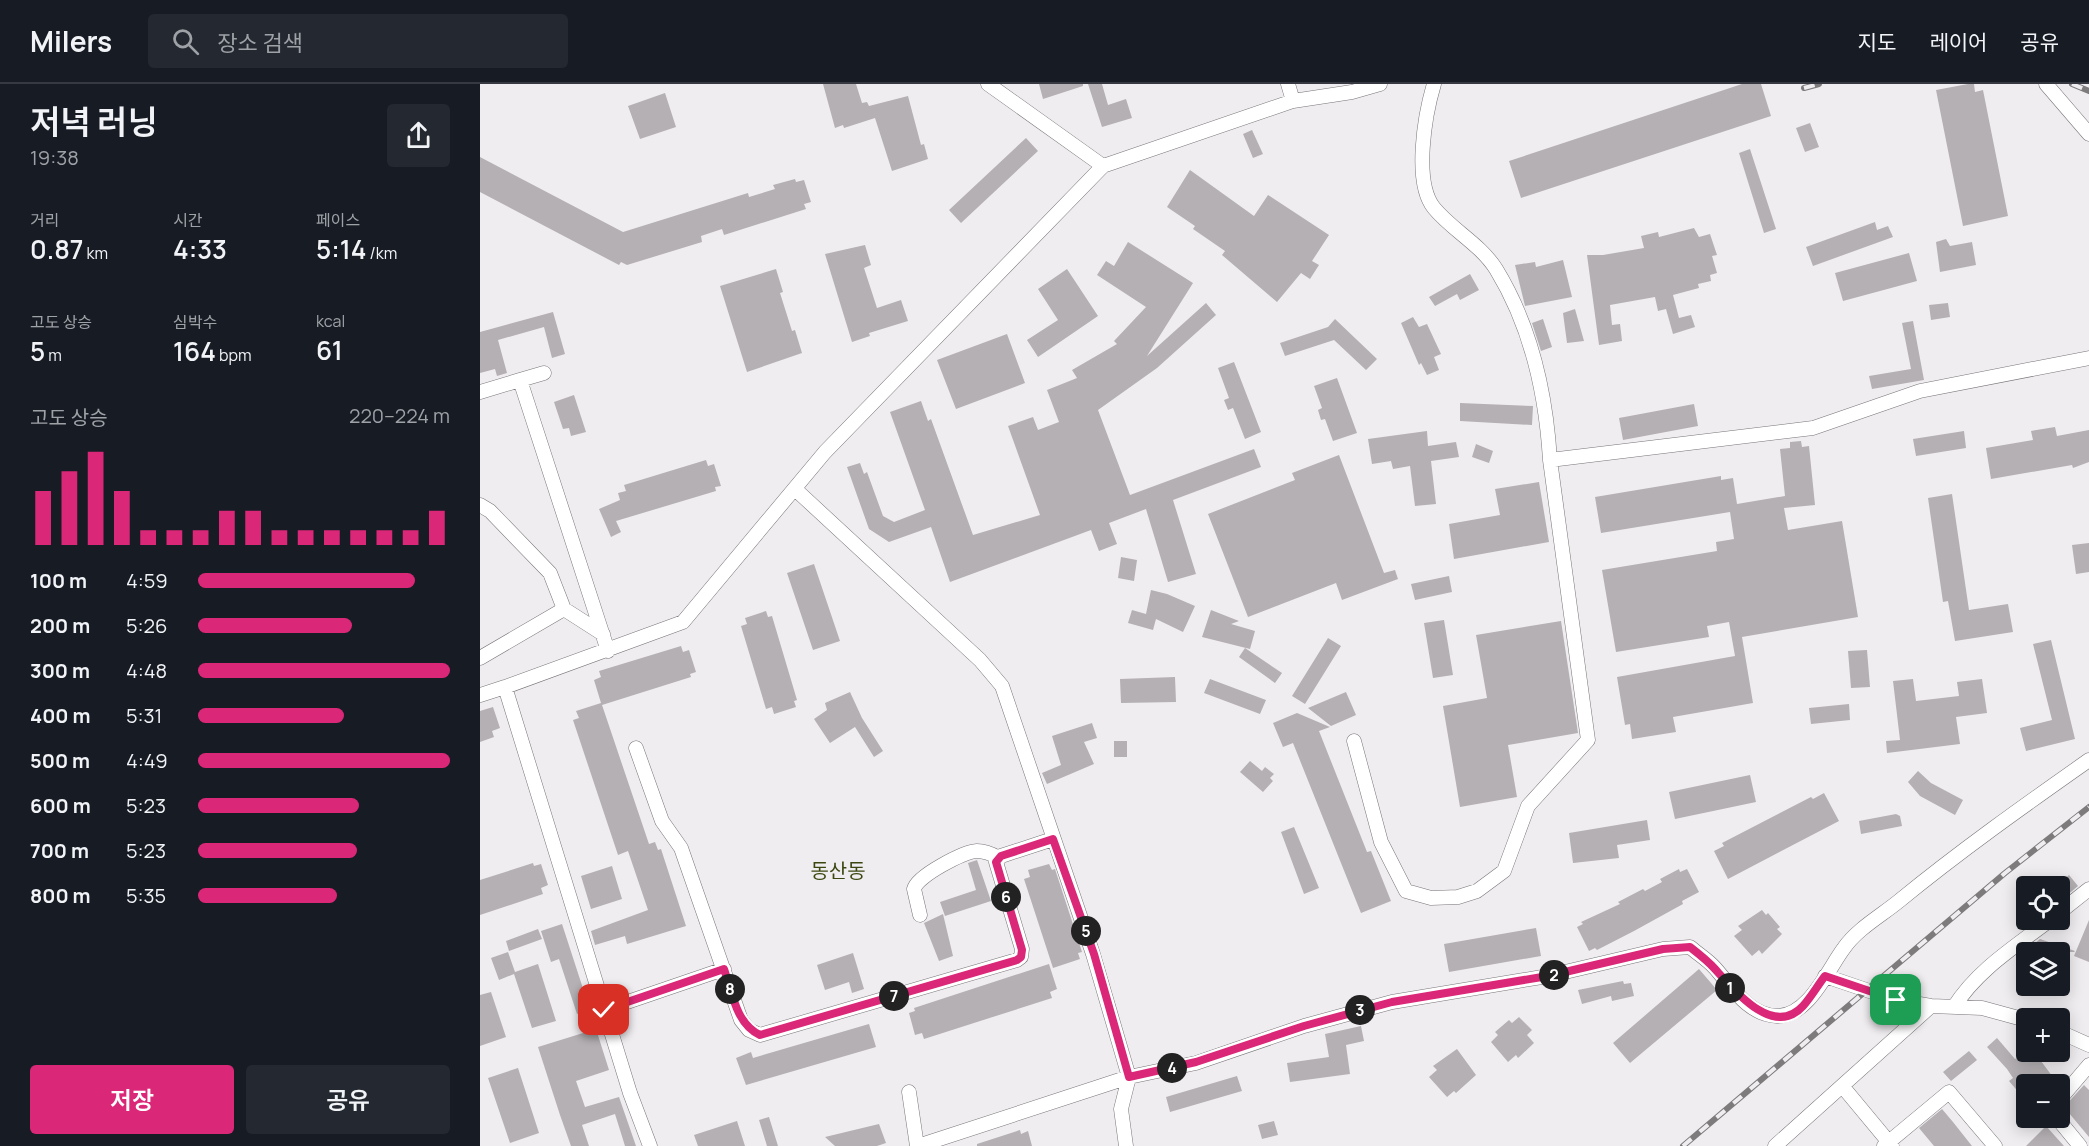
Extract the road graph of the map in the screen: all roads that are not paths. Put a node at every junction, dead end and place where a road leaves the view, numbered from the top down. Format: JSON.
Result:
{"nodes":[{"id":1,"x":988,"y":84,"type":"edge"},
{"id":2,"x":1288,"y":84,"type":"edge"},
{"id":3,"x":1380,"y":84,"type":"edge"},
{"id":4,"x":1434,"y":84,"type":"edge"},
{"id":5,"x":2046,"y":84,"type":"edge"},
{"id":6,"x":1293,"y":101,"type":"junction"},
{"id":7,"x":2089,"y":134,"type":"edge"},
{"id":8,"x":1103,"y":166,"type":"junction"},
{"id":9,"x":2089,"y":358,"type":"edge"},
{"id":10,"x":544,"y":373,"type":"dead end"},
{"id":11,"x":519,"y":380,"type":"junction"},
{"id":12,"x":480,"y":392,"type":"edge"},
{"id":13,"x":1550,"y":460,"type":"junction"},
{"id":14,"x":795,"y":489,"type":"junction"},
{"id":15,"x":480,"y":505,"type":"edge"},
{"id":16,"x":564,"y":609,"type":"junction"},
{"id":17,"x":603,"y":634,"type":"junction"},
{"id":18,"x":608,"y":651,"type":"junction"},
{"id":19,"x":480,"y":658,"type":"edge"},
{"id":20,"x":505,"y":687,"type":"junction"},
{"id":21,"x":480,"y":695,"type":"edge"},
{"id":22,"x":1354,"y":741,"type":"dead end"},
{"id":23,"x":636,"y":748,"type":"dead end"},
{"id":24,"x":2089,"y":760,"type":"edge"},
{"id":25,"x":1053,"y":839,"type":"junction"},
{"id":26,"x":999,"y":858,"type":"junction"},
{"id":27,"x":2089,"y":889,"type":"edge"},
{"id":28,"x":2070,"y":904,"type":"edge"},
{"id":29,"x":920,"y":915,"type":"dead end"},
{"id":30,"x":2037,"y":930,"type":"edge"},
{"id":31,"x":724,"y":969,"type":"junction"},
{"id":32,"x":1825,"y":976,"type":"junction"},
{"id":33,"x":1931,"y":1006,"type":"junction"},
{"id":34,"x":1954,"y":1007,"type":"junction"},
{"id":35,"x":604,"y":1010,"type":"junction"},
{"id":36,"x":2016,"y":1017,"type":"edge"},
{"id":37,"x":2070,"y":1036,"type":"edge"},
{"id":38,"x":2089,"y":1045,"type":"edge"},
{"id":39,"x":2089,"y":1065,"type":"edge"},
{"id":40,"x":1129,"y":1077,"type":"junction"},
{"id":41,"x":1843,"y":1087,"type":"junction"},
{"id":42,"x":2070,"y":1087,"type":"edge"},
{"id":43,"x":909,"y":1092,"type":"dead end"},
{"id":44,"x":2065,"y":1128,"type":"edge"},
{"id":45,"x":1888,"y":1145,"type":"edge"},
{"id":46,"x":650,"y":1146,"type":"edge"},
{"id":47,"x":917,"y":1146,"type":"edge"},
{"id":48,"x":1126,"y":1146,"type":"edge"},
{"id":49,"x":1775,"y":1146,"type":"edge"},
{"id":50,"x":1995,"y":1146,"type":"edge"},
{"id":51,"x":2080,"y":1146,"type":"edge"}],
"edges":[{"from":1,"to":8,"type":"street"},
{"from":2,"to":6,"type":"street"},
{"from":3,"to":6,"type":"street"},
{"from":4,"to":13,"type":"street"},
{"from":5,"to":7,"type":"street"},
{"from":6,"to":8,"type":"street"},
{"from":8,"to":14,"type":"street"},
{"from":9,"to":13,"type":"street"},
{"from":10,"to":11,"type":"street"},
{"from":11,"to":12,"type":"street"},
{"from":11,"to":17,"type":"street"},
{"from":13,"to":22,"type":"street"},
{"from":14,"to":18,"type":"street"},
{"from":14,"to":25,"type":"street"},
{"from":15,"to":16,"type":"street"},
{"from":16,"to":17,"type":"street"},
{"from":16,"to":19,"type":"street"},
{"from":17,"to":18,"type":"street"},
{"from":18,"to":20,"type":"street"},
{"from":20,"to":21,"type":"street"},
{"from":20,"to":35,"type":"street"},
{"from":23,"to":31,"type":"street"},
{"from":24,"to":32,"type":"street"},
{"from":25,"to":26,"type":"street"},
{"from":25,"to":40,"type":"street"},
{"from":26,"to":29,"type":"street"},
{"from":26,"to":31,"type":"street"},
{"from":27,"to":28,"type":"street"},
{"from":30,"to":34,"type":"street"},
{"from":31,"to":35,"type":"street"},
{"from":32,"to":33,"type":"street"},
{"from":32,"to":40,"type":"street"},
{"from":33,"to":34,"type":"street"},
{"from":33,"to":41,"type":"street"},
{"from":34,"to":36,"type":"street"},
{"from":35,"to":46,"type":"street"},
{"from":37,"to":38,"type":"street"},
{"from":39,"to":42,"type":"street"},
{"from":40,"to":47,"type":"street"},
{"from":40,"to":48,"type":"street"},
{"from":41,"to":45,"type":"street"},
{"from":41,"to":49,"type":"street"},
{"from":43,"to":47,"type":"street"},
{"from":44,"to":51,"type":"street"},
{"from":45,"to":50,"type":"street"}]}
